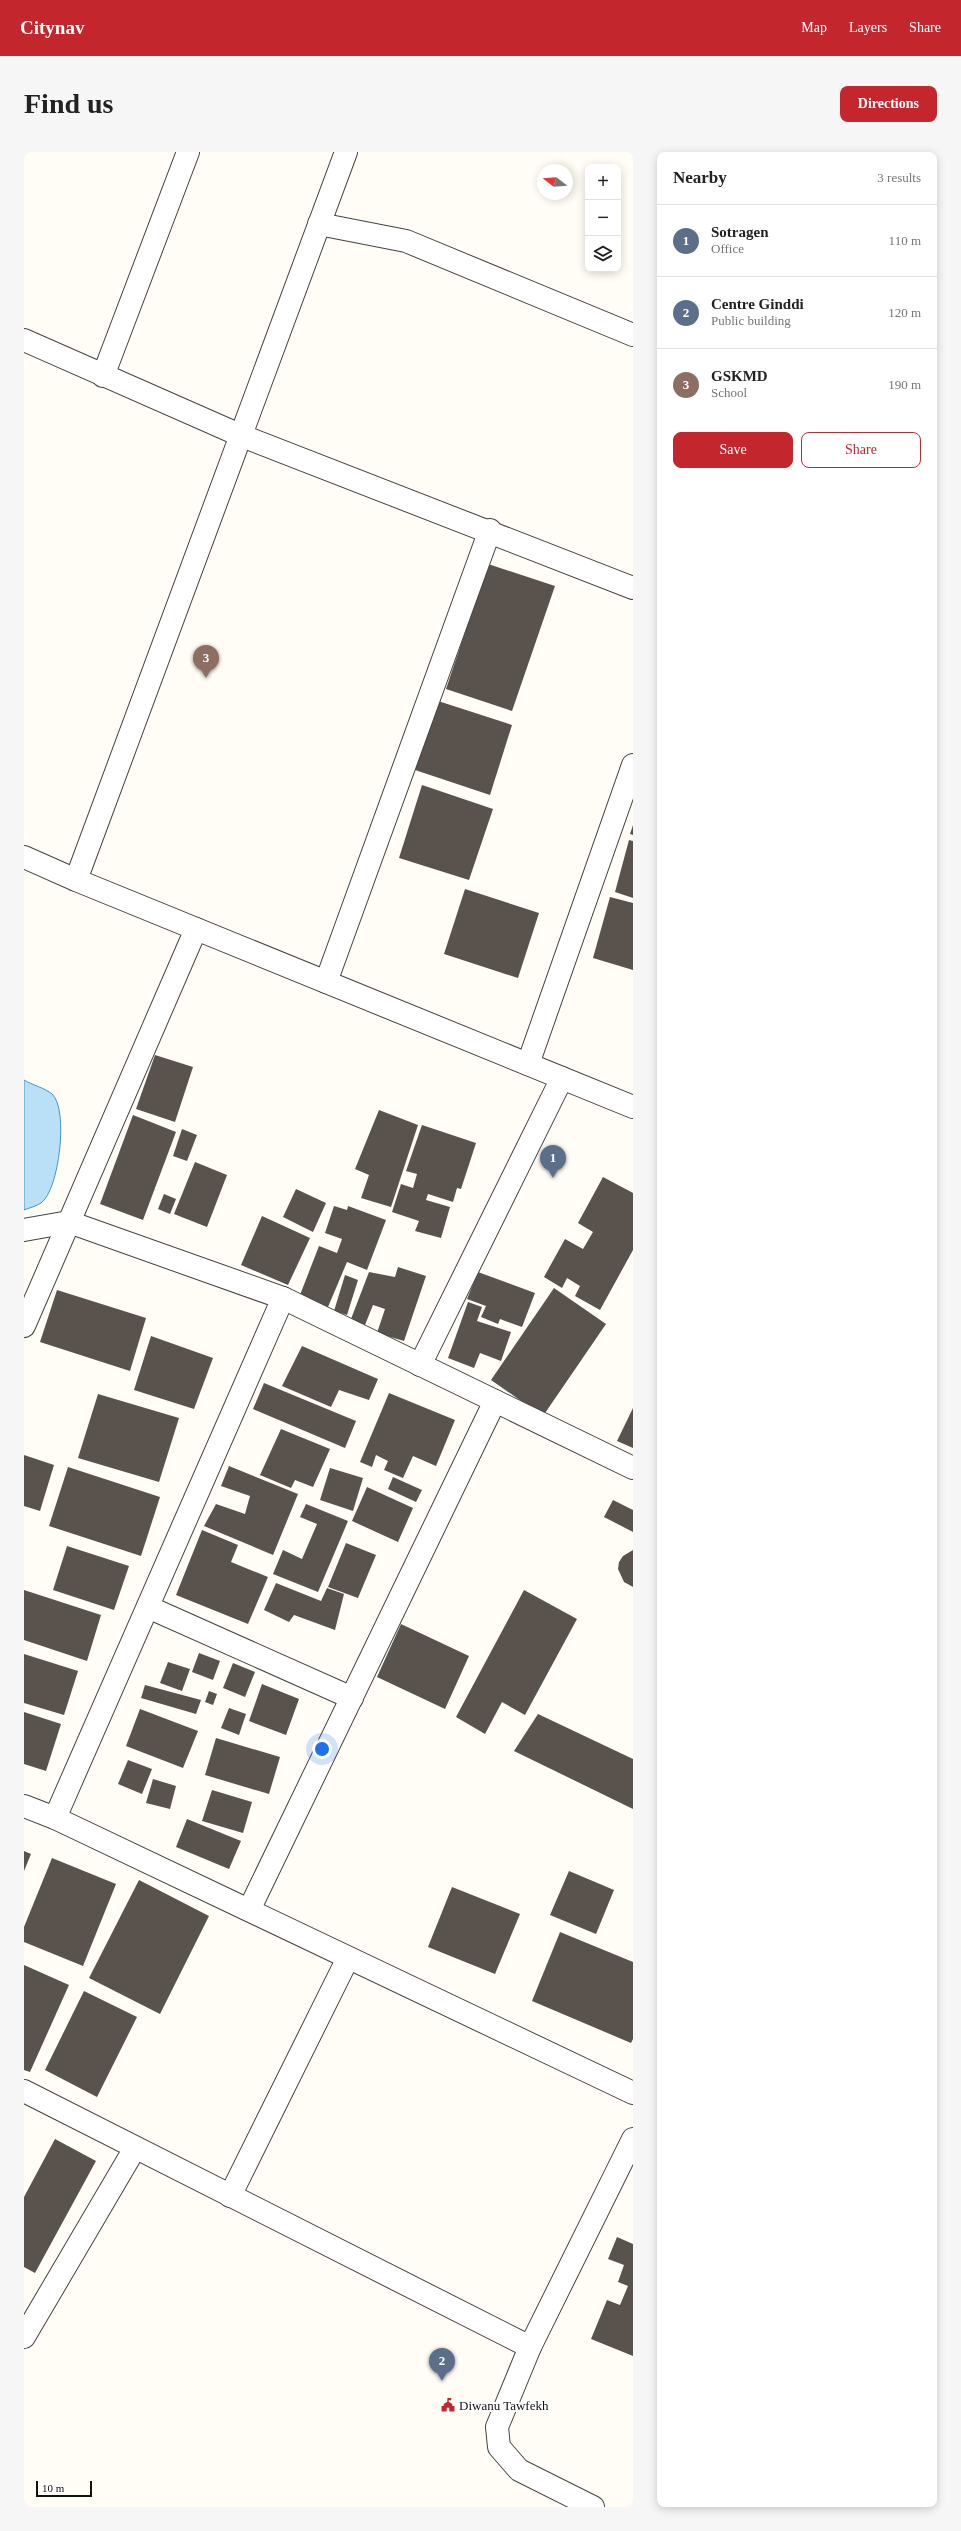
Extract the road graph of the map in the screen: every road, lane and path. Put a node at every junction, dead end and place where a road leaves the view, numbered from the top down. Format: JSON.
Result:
{"nodes":[{"id":1,"x":188,"y":152,"type":"edge"},
{"id":2,"x":346,"y":152,"type":"edge"},
{"id":3,"x":319,"y":224,"type":"junction"},
{"id":4,"x":633,"y":335,"type":"edge"},
{"id":5,"x":24,"y":340,"type":"edge"},
{"id":6,"x":103,"y":376,"type":"junction"},
{"id":7,"x":242,"y":436,"type":"junction"},
{"id":8,"x":490,"y":530,"type":"junction"},
{"id":9,"x":633,"y":588,"type":"edge"},
{"id":10,"x":633,"y":765,"type":"edge"},
{"id":11,"x":24,"y":856,"type":"edge"},
{"id":12,"x":76,"y":880,"type":"junction"},
{"id":13,"x":196,"y":929,"type":"junction"},
{"id":14,"x":326,"y":982,"type":"junction"},
{"id":15,"x":528,"y":1064,"type":"junction"},
{"id":16,"x":562,"y":1078,"type":"junction"},
{"id":17,"x":633,"y":1107,"type":"edge"},
{"id":18,"x":69,"y":1222,"type":"junction"},
{"id":19,"x":24,"y":1230,"type":"edge"},
{"id":20,"x":283,"y":1298,"type":"junction"},
{"id":21,"x":24,"y":1326,"type":"edge"},
{"id":22,"x":420,"y":1365,"type":"junction"},
{"id":23,"x":495,"y":1401,"type":"junction"},
{"id":24,"x":633,"y":1468,"type":"edge"},
{"id":25,"x":148,"y":1607,"type":"junction"},
{"id":26,"x":352,"y":1698,"type":"junction"},
{"id":27,"x":24,"y":1806,"type":"edge"},
{"id":28,"x":55,"y":1818,"type":"junction"},
{"id":29,"x":250,"y":1910,"type":"junction"},
{"id":30,"x":348,"y":1958,"type":"junction"},
{"id":31,"x":24,"y":2092,"type":"edge"},
{"id":32,"x":633,"y":2093,"type":"edge"},
{"id":33,"x":633,"y":2139,"type":"edge"},
{"id":34,"x":135,"y":2148,"type":"junction"},
{"id":35,"x":230,"y":2196,"type":"junction"},
{"id":36,"x":24,"y":2337,"type":"edge"},
{"id":37,"x":530,"y":2347,"type":"junction"},
{"id":38,"x":593,"y":2507,"type":"edge"}],
"edges":[{"from":1,"to":6,"type":"street"},
{"from":2,"to":3,"type":"street"},
{"from":3,"to":4,"type":"street"},
{"from":3,"to":7,"type":"street"},
{"from":5,"to":6,"type":"street"},
{"from":6,"to":7,"type":"street"},
{"from":7,"to":8,"type":"street"},
{"from":7,"to":12,"type":"street"},
{"from":8,"to":9,"type":"street"},
{"from":8,"to":14,"type":"street"},
{"from":10,"to":15,"type":"street"},
{"from":11,"to":12,"type":"street"},
{"from":12,"to":13,"type":"street"},
{"from":13,"to":14,"type":"street"},
{"from":13,"to":18,"type":"street"},
{"from":14,"to":15,"type":"street"},
{"from":15,"to":16,"type":"street"},
{"from":16,"to":17,"type":"street"},
{"from":16,"to":22,"type":"street"},
{"from":18,"to":19,"type":"street"},
{"from":18,"to":20,"type":"street"},
{"from":18,"to":21,"type":"street"},
{"from":20,"to":22,"type":"street"},
{"from":20,"to":25,"type":"street"},
{"from":22,"to":23,"type":"street"},
{"from":23,"to":24,"type":"street"},
{"from":23,"to":26,"type":"street"},
{"from":25,"to":26,"type":"street"},
{"from":25,"to":28,"type":"street"},
{"from":26,"to":29,"type":"street"},
{"from":27,"to":28,"type":"street"},
{"from":28,"to":29,"type":"street"},
{"from":29,"to":30,"type":"street"},
{"from":30,"to":32,"type":"street"},
{"from":30,"to":35,"type":"street"},
{"from":31,"to":34,"type":"street"},
{"from":33,"to":37,"type":"street"},
{"from":34,"to":35,"type":"street"},
{"from":34,"to":36,"type":"street"},
{"from":35,"to":37,"type":"street"},
{"from":37,"to":38,"type":"street"}]}
